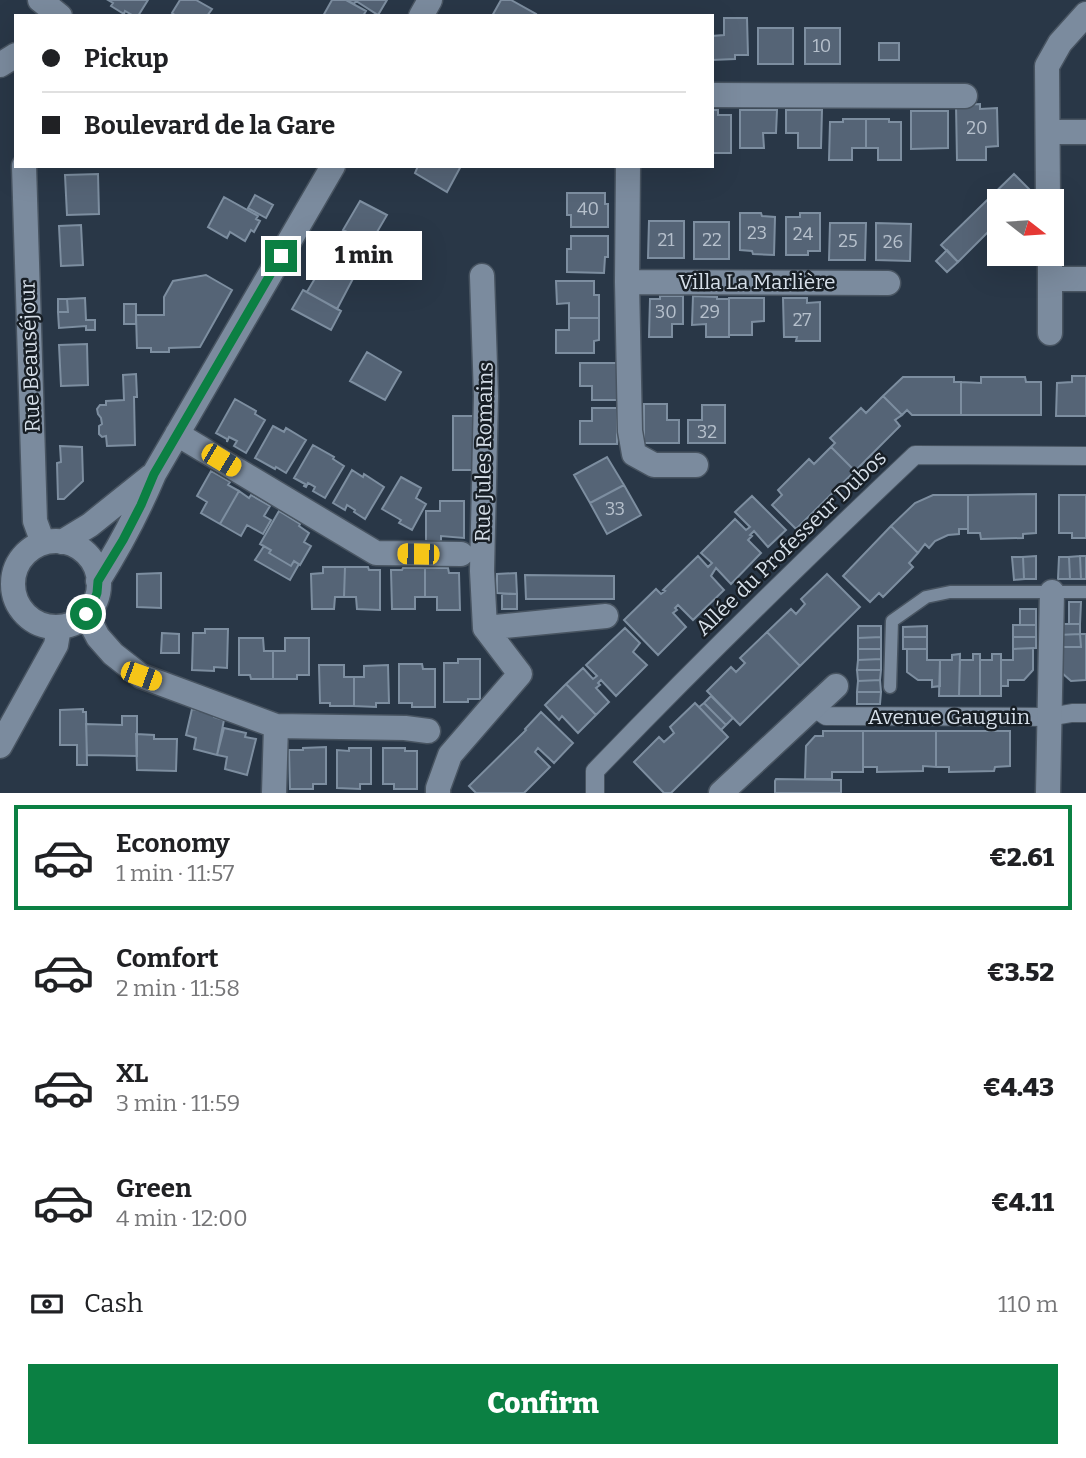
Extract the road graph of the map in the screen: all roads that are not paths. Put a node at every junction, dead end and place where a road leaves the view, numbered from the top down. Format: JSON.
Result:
{"nodes":[{"id":1,"x":40,"y":0,"type":"edge"},
{"id":2,"x":1077,"y":0,"type":"edge"},
{"id":3,"x":1086,"y":5,"type":"edge"},
{"id":4,"x":58,"y":14,"type":"edge"},
{"id":5,"x":1086,"y":14,"type":"edge"},
{"id":6,"x":714,"y":94,"type":"edge"},
{"id":7,"x":965,"y":96,"type":"dead end"},
{"id":8,"x":1048,"y":132,"type":"junction"},
{"id":9,"x":1086,"y":132,"type":"edge"},
{"id":10,"x":24,"y":168,"type":"edge"},
{"id":11,"x":332,"y":168,"type":"edge"},
{"id":12,"x":628,"y":168,"type":"edge"},
{"id":13,"x":1048,"y":189,"type":"edge"},
{"id":14,"x":1049,"y":266,"type":"edge"},
{"id":15,"x":482,"y":276,"type":"dead end"},
{"id":16,"x":1050,"y":279,"type":"junction"},
{"id":17,"x":1086,"y":279,"type":"edge"},
{"id":18,"x":627,"y":282,"type":"junction"},
{"id":19,"x":888,"y":283,"type":"dead end"},
{"id":20,"x":1050,"y":333,"type":"dead end"},
{"id":21,"x":177,"y":434,"type":"junction"},
{"id":22,"x":1086,"y":456,"type":"edge"},
{"id":23,"x":696,"y":465,"type":"dead end"},
{"id":24,"x":154,"y":474,"type":"junction"},
{"id":25,"x":52,"y":543,"type":"junction"},
{"id":26,"x":461,"y":555,"type":"dead end"},
{"id":27,"x":98,"y":581,"type":"junction"},
{"id":28,"x":1052,"y":592,"type":"junction"},
{"id":29,"x":1086,"y":592,"type":"edge"},
{"id":30,"x":7,"y":593,"type":"edge"},
{"id":31,"x":86,"y":614,"type":"junction"},
{"id":32,"x":606,"y":616,"type":"dead end"},
{"id":33,"x":59,"y":627,"type":"junction"},
{"id":34,"x":485,"y":628,"type":"junction"},
{"id":35,"x":836,"y":686,"type":"dead end"},
{"id":36,"x":890,"y":687,"type":"dead end"},
{"id":37,"x":814,"y":708,"type":"junction"},
{"id":38,"x":1086,"y":713,"type":"edge"},
{"id":39,"x":1049,"y":717,"type":"junction"},
{"id":40,"x":276,"y":726,"type":"junction"},
{"id":41,"x":428,"y":731,"type":"dead end"},
{"id":42,"x":0,"y":746,"type":"edge"},
{"id":43,"x":274,"y":793,"type":"edge"},
{"id":44,"x":438,"y":793,"type":"edge"},
{"id":45,"x":595,"y":793,"type":"edge"},
{"id":46,"x":721,"y":793,"type":"edge"},
{"id":47,"x":1048,"y":793,"type":"edge"}],
"edges":[{"from":1,"to":4,"type":"street"},
{"from":2,"to":3,"type":"street"},
{"from":5,"to":8,"type":"street"},
{"from":6,"to":7,"type":"street"},
{"from":8,"to":9,"type":"street"},
{"from":8,"to":13,"type":"street"},
{"from":10,"to":25,"type":"street","name":"Rue Beauséjour"},
{"from":11,"to":21,"type":"street"},
{"from":12,"to":18,"type":"street"},
{"from":14,"to":16,"type":"street"},
{"from":15,"to":34,"type":"street","name":"Rue Jules Romains"},
{"from":16,"to":17,"type":"street"},
{"from":16,"to":20,"type":"street"},
{"from":18,"to":19,"type":"street","name":"Villa La Marlière"},
{"from":18,"to":23,"type":"street"},
{"from":21,"to":24,"type":"street"},
{"from":21,"to":26,"type":"street"},
{"from":22,"to":45,"type":"street","name":"Allée du Professeur Dubos"},
{"from":24,"to":25,"type":"street"},
{"from":24,"to":27,"type":"street"},
{"from":25,"to":27,"type":"street"},
{"from":25,"to":30,"type":"street"},
{"from":27,"to":31,"type":"street"},
{"from":28,"to":29,"type":"lane"},
{"from":28,"to":36,"type":"lane"},
{"from":28,"to":39,"type":"street"},
{"from":30,"to":33,"type":"street"},
{"from":31,"to":33,"type":"street"},
{"from":31,"to":40,"type":"street"},
{"from":32,"to":34,"type":"street"},
{"from":33,"to":42,"type":"street"},
{"from":34,"to":44,"type":"street"},
{"from":35,"to":37,"type":"street"},
{"from":37,"to":39,"type":"street","name":"Avenue Gauguin"},
{"from":37,"to":46,"type":"street"},
{"from":38,"to":39,"type":"street","name":"Avenue Gauguin"},
{"from":39,"to":47,"type":"street"},
{"from":40,"to":41,"type":"street"},
{"from":40,"to":43,"type":"street"}]}
